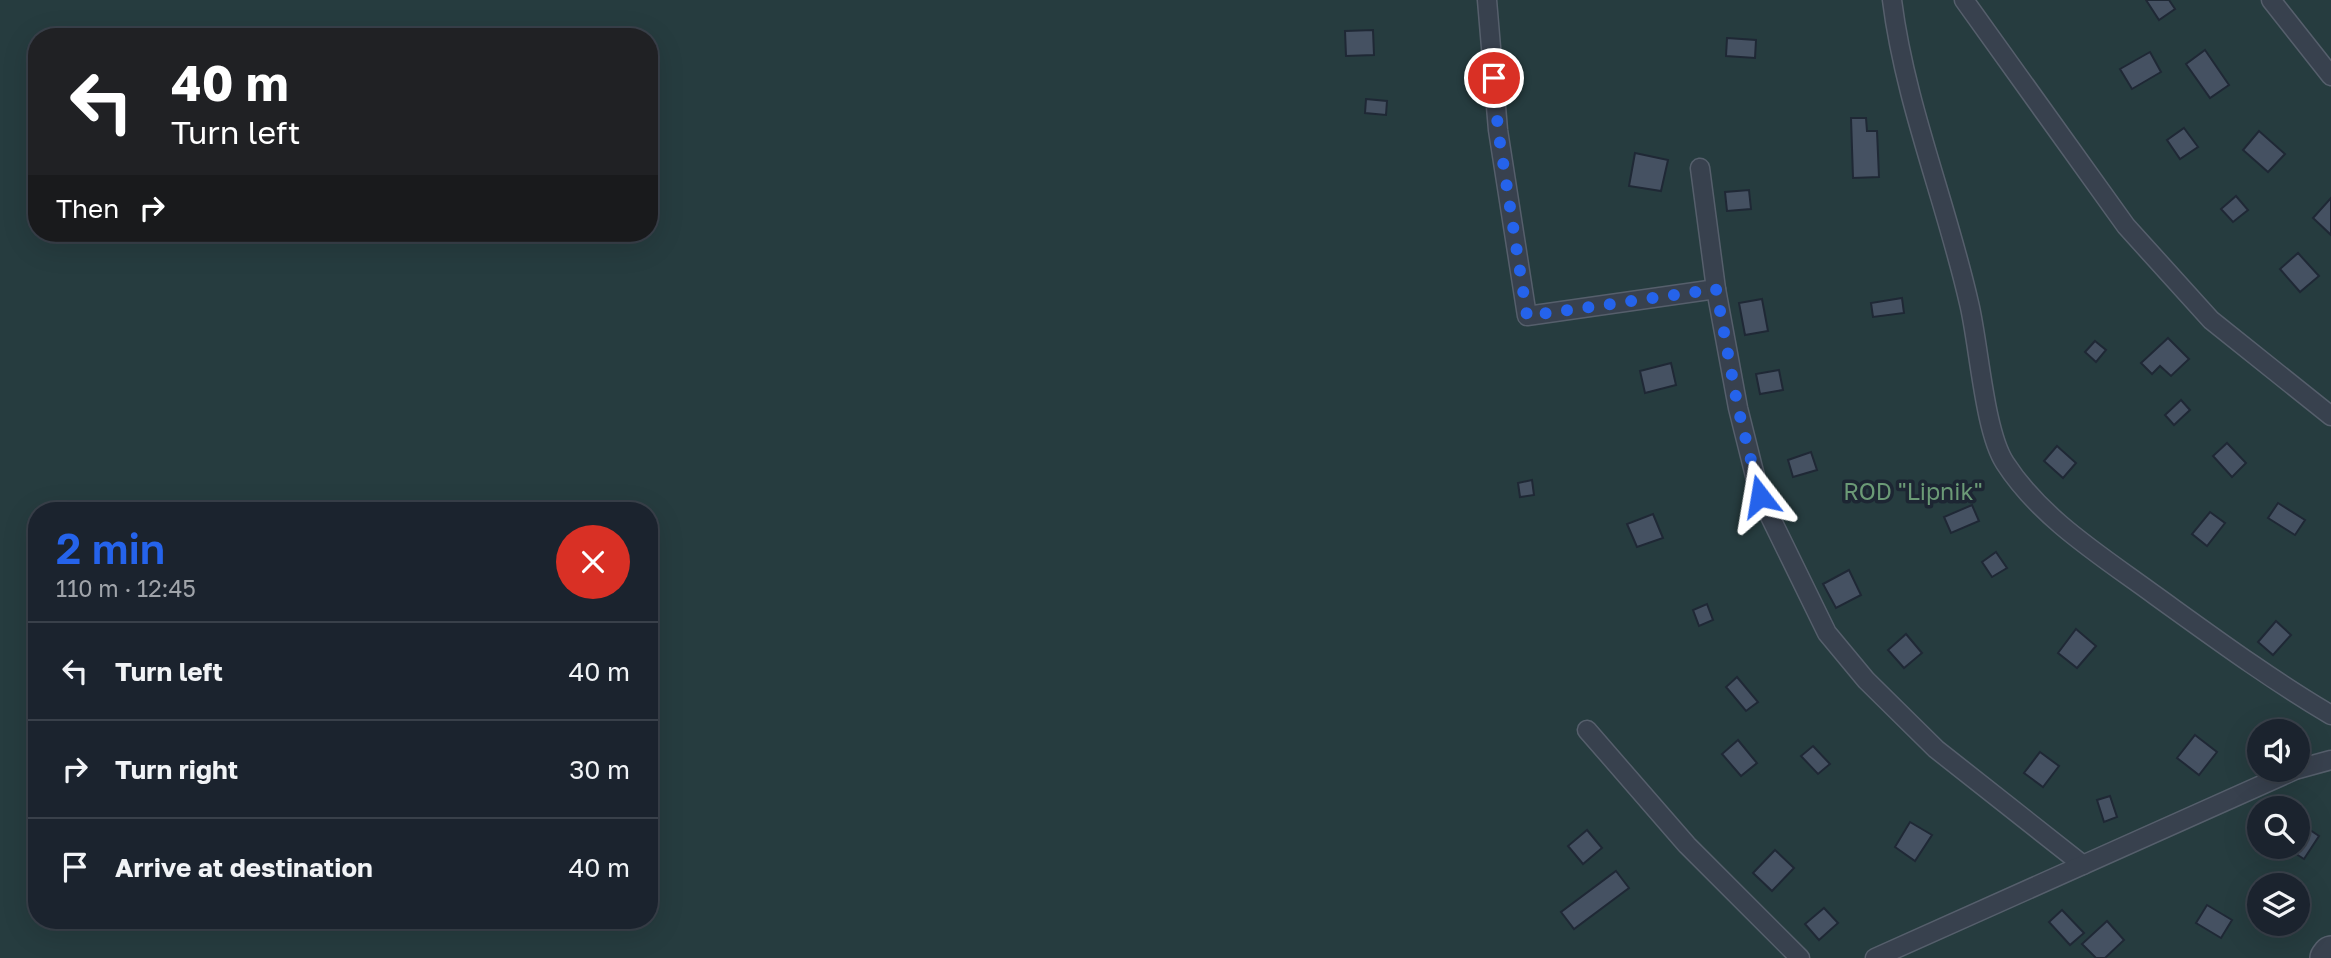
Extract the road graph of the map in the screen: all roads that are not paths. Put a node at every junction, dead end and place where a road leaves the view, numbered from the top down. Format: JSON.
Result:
{"nodes":[{"id":1,"x":1488,"y":0,"type":"edge"},
{"id":2,"x":1892,"y":0,"type":"edge"},
{"id":3,"x":1964,"y":0,"type":"edge"},
{"id":4,"x":2271,"y":0,"type":"edge"},
{"id":5,"x":2331,"y":76,"type":"edge"},
{"id":6,"x":1700,"y":168,"type":"dead end"},
{"id":7,"x":1716,"y":289,"type":"junction"},
{"id":8,"x":2331,"y":416,"type":"edge"},
{"id":9,"x":2331,"y":715,"type":"edge"},
{"id":10,"x":1587,"y":730,"type":"dead end"},
{"id":11,"x":2331,"y":760,"type":"edge"},
{"id":12,"x":2310,"y":766,"type":"edge"},
{"id":13,"x":2269,"y":782,"type":"edge"},
{"id":14,"x":2083,"y":865,"type":"junction"},
{"id":15,"x":1800,"y":958,"type":"edge"},
{"id":16,"x":1875,"y":958,"type":"edge"}],
"edges":[{"from":1,"to":7,"type":"lane"},
{"from":2,"to":9,"type":"lane"},
{"from":3,"to":8,"type":"lane"},
{"from":4,"to":5,"type":"lane"},
{"from":6,"to":7,"type":"lane"},
{"from":7,"to":14,"type":"lane"},
{"from":10,"to":15,"type":"lane"},
{"from":11,"to":12,"type":"lane"},
{"from":13,"to":14,"type":"lane"},
{"from":14,"to":16,"type":"lane"}]}
